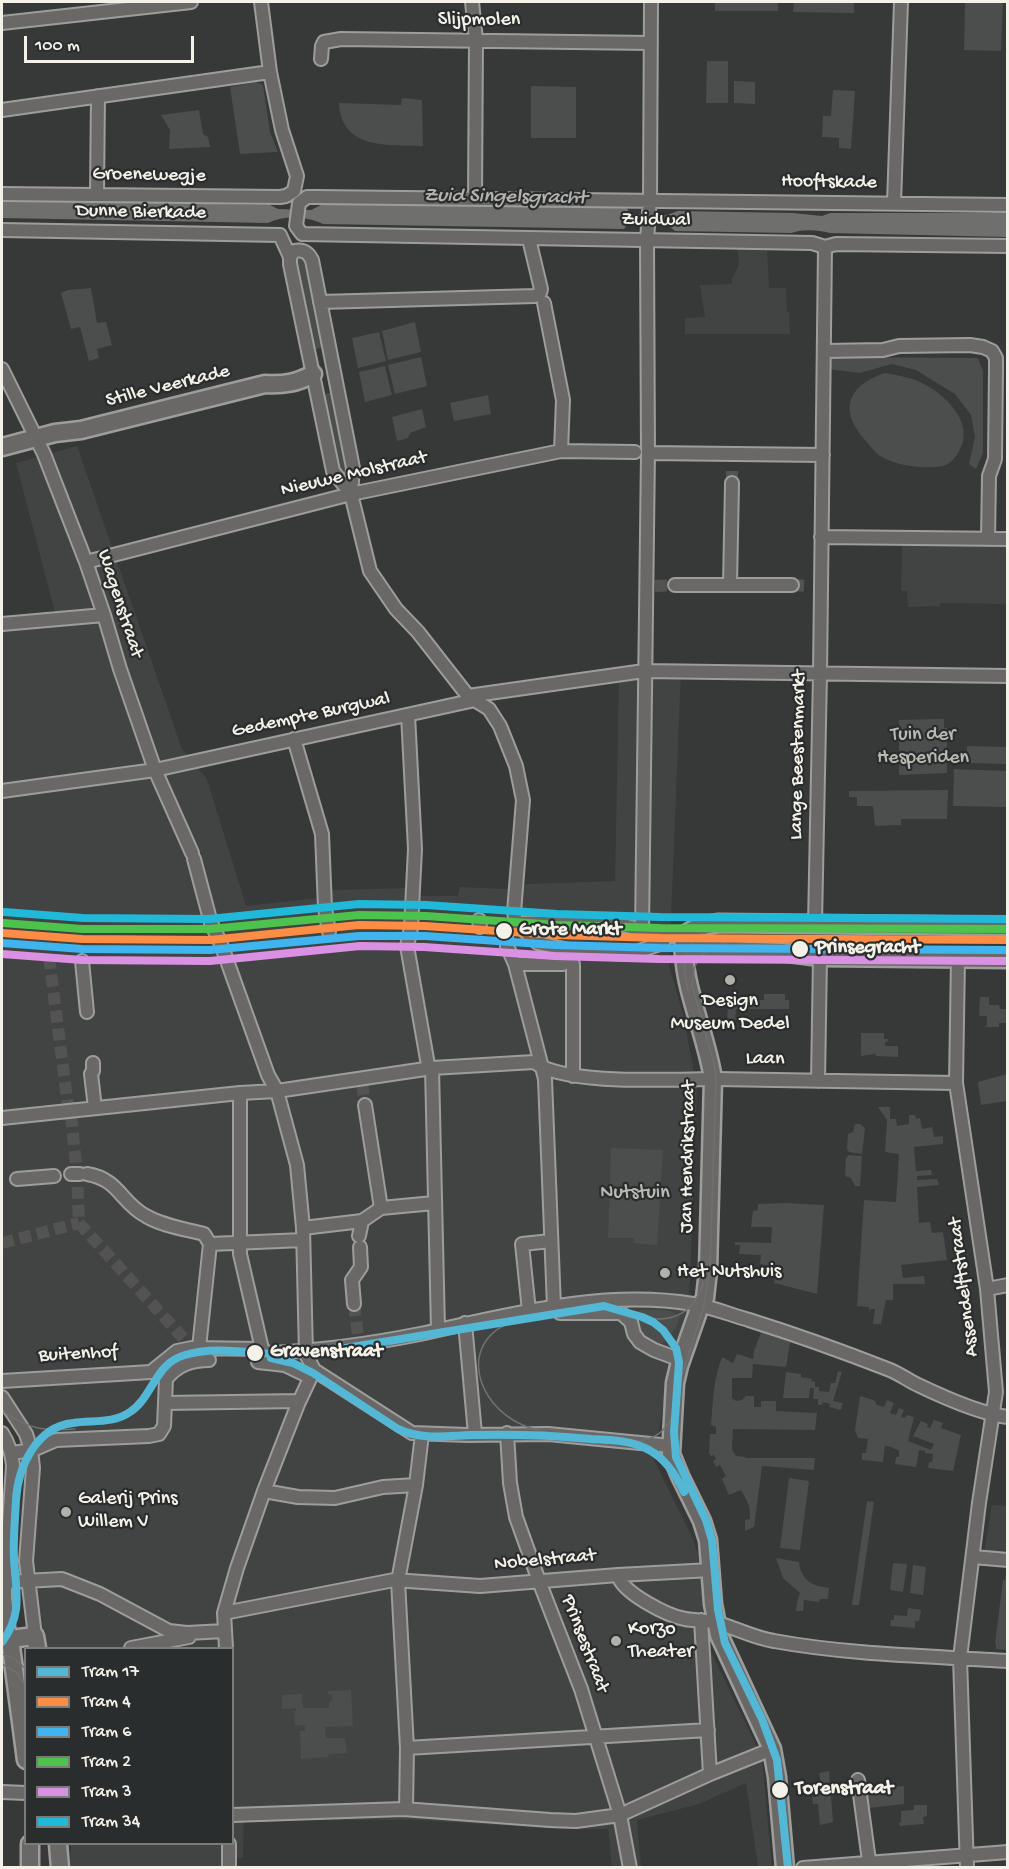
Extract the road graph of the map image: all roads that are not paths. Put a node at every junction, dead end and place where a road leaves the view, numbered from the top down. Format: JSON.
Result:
{"nodes":[{"id":1,"x":191,"y":2,"type":"edge"},
{"id":2,"x":261,"y":2,"type":"edge"},
{"id":3,"x":472,"y":2,"type":"edge"},
{"id":4,"x":651,"y":2,"type":"edge"},
{"id":5,"x":902,"y":2,"type":"edge"},
{"id":6,"x":2,"y":23,"type":"edge"},
{"id":7,"x":476,"y":40,"type":"junction"},
{"id":8,"x":651,"y":43,"type":"junction"},
{"id":9,"x":321,"y":59,"type":"dead end"},
{"id":10,"x":270,"y":72,"type":"junction"},
{"id":11,"x":99,"y":96,"type":"junction"},
{"id":12,"x":2,"y":110,"type":"edge"},
{"id":13,"x":2,"y":194,"type":"edge"},
{"id":14,"x":98,"y":195,"type":"junction"},
{"id":15,"x":475,"y":198,"type":"junction"},
{"id":16,"x":894,"y":203,"type":"junction"},
{"id":17,"x":1008,"y":205,"type":"edge"},
{"id":18,"x":650,"y":206,"type":"junction"},
{"id":19,"x":2,"y":230,"type":"edge"},
{"id":20,"x":529,"y":238,"type":"junction"},
{"id":21,"x":647,"y":240,"type":"junction"},
{"id":22,"x":1008,"y":246,"type":"edge"},
{"id":23,"x":825,"y":247,"type":"junction"},
{"id":24,"x":290,"y":257,"type":"junction"},
{"id":25,"x":542,"y":298,"type":"junction"},
{"id":26,"x":320,"y":302,"type":"junction"},
{"id":27,"x":824,"y":351,"type":"junction"},
{"id":28,"x":2,"y":369,"type":"edge"},
{"id":29,"x":334,"y":372,"type":"junction"},
{"id":30,"x":313,"y":374,"type":"junction"},
{"id":31,"x":38,"y":443,"type":"junction"},
{"id":32,"x":2,"y":447,"type":"edge"},
{"id":33,"x":561,"y":452,"type":"junction"},
{"id":34,"x":635,"y":452,"type":"dead end"},
{"id":35,"x":648,"y":453,"type":"junction"},
{"id":36,"x":823,"y":455,"type":"junction"},
{"id":37,"x":2,"y":456,"type":"edge"},
{"id":38,"x":732,"y":483,"type":"tunnel mouth"},
{"id":39,"x":351,"y":494,"type":"junction"},
{"id":40,"x":821,"y":537,"type":"junction"},
{"id":41,"x":988,"y":539,"type":"junction"},
{"id":42,"x":1008,"y":539,"type":"edge"},
{"id":43,"x":86,"y":562,"type":"junction"},
{"id":44,"x":675,"y":585,"type":"tunnel mouth"},
{"id":45,"x":730,"y":585,"type":"junction"},
{"id":46,"x":792,"y":585,"type":"tunnel mouth"},
{"id":47,"x":104,"y":615,"type":"junction"},
{"id":48,"x":2,"y":624,"type":"edge"},
{"id":49,"x":644,"y":671,"type":"junction"},
{"id":50,"x":820,"y":674,"type":"junction"},
{"id":51,"x":1008,"y":676,"type":"edge"},
{"id":52,"x":471,"y":698,"type":"junction"},
{"id":53,"x":408,"y":715,"type":"junction"},
{"id":54,"x":294,"y":739,"type":"junction"},
{"id":55,"x":155,"y":770,"type":"junction"},
{"id":56,"x":2,"y":791,"type":"edge"},
{"id":57,"x":815,"y":921,"type":"junction"},
{"id":58,"x":511,"y":925,"type":"junction"},
{"id":59,"x":1008,"y":926,"type":"edge"},
{"id":60,"x":642,"y":931,"type":"junction"},
{"id":61,"x":328,"y":932,"type":"dead end"},
{"id":62,"x":683,"y":942,"type":"junction"},
{"id":63,"x":663,"y":943,"type":"dead end"},
{"id":64,"x":820,"y":957,"type":"junction"},
{"id":65,"x":1008,"y":959,"type":"edge"},
{"id":66,"x":82,"y":961,"type":"dead end"},
{"id":67,"x":567,"y":961,"type":"junction"},
{"id":68,"x":515,"y":963,"type":"junction"},
{"id":69,"x":958,"y":963,"type":"junction"},
{"id":70,"x":87,"y":1012,"type":"dead end"},
{"id":71,"x":93,"y":1063,"type":"dead end"},
{"id":72,"x":432,"y":1068,"type":"junction"},
{"id":73,"x":542,"y":1068,"type":"junction"},
{"id":74,"x":268,"y":1075,"type":"junction"},
{"id":75,"x":573,"y":1076,"type":"junction"},
{"id":76,"x":713,"y":1079,"type":"junction"},
{"id":77,"x":818,"y":1081,"type":"junction"},
{"id":78,"x":956,"y":1083,"type":"junction"},
{"id":79,"x":291,"y":1089,"type":"junction"},
{"id":80,"x":277,"y":1091,"type":"junction"},
{"id":81,"x":240,"y":1093,"type":"junction"},
{"id":82,"x":365,"y":1105,"type":"tunnel mouth"},
{"id":83,"x":95,"y":1108,"type":"junction"},
{"id":84,"x":2,"y":1118,"type":"edge"},
{"id":85,"x":79,"y":1174,"type":"dead end"},
{"id":86,"x":54,"y":1176,"type":"dead end"},
{"id":87,"x":17,"y":1179,"type":"dead end"},
{"id":88,"x":434,"y":1203,"type":"junction"},
{"id":89,"x":381,"y":1208,"type":"junction"},
{"id":90,"x":362,"y":1221,"type":"junction"},
{"id":91,"x":303,"y":1234,"type":"junction"},
{"id":92,"x":551,"y":1241,"type":"junction"},
{"id":93,"x":240,"y":1242,"type":"junction"},
{"id":94,"x":210,"y":1244,"type":"junction"},
{"id":95,"x":1008,"y":1285,"type":"edge"},
{"id":96,"x":987,"y":1289,"type":"junction"},
{"id":97,"x":354,"y":1304,"type":"tunnel mouth"},
{"id":98,"x":695,"y":1305,"type":"junction"},
{"id":99,"x":554,"y":1307,"type":"junction"},
{"id":100,"x":529,"y":1311,"type":"junction"},
{"id":101,"x":465,"y":1323,"type":"junction"},
{"id":102,"x":438,"y":1329,"type":"junction"},
{"id":103,"x":183,"y":1338,"type":"tunnel mouth"},
{"id":104,"x":196,"y":1348,"type":"junction"},
{"id":105,"x":262,"y":1348,"type":"junction"},
{"id":106,"x":306,"y":1351,"type":"junction"},
{"id":107,"x":209,"y":1360,"type":"dead end"},
{"id":108,"x":681,"y":1360,"type":"junction"},
{"id":109,"x":258,"y":1362,"type":"dead end"},
{"id":110,"x":156,"y":1369,"type":"junction"},
{"id":111,"x":312,"y":1374,"type":"junction"},
{"id":112,"x":166,"y":1379,"type":"junction"},
{"id":113,"x":2,"y":1381,"type":"edge"},
{"id":114,"x":2,"y":1397,"type":"edge"},
{"id":115,"x":300,"y":1401,"type":"junction"},
{"id":116,"x":165,"y":1402,"type":"junction"},
{"id":117,"x":994,"y":1415,"type":"junction"},
{"id":118,"x":1008,"y":1417,"type":"edge"},
{"id":119,"x":2,"y":1433,"type":"edge"},
{"id":120,"x":507,"y":1433,"type":"junction"},
{"id":121,"x":422,"y":1434,"type":"junction"},
{"id":122,"x":476,"y":1434,"type":"junction"},
{"id":123,"x":670,"y":1446,"type":"junction"},
{"id":124,"x":31,"y":1450,"type":"junction"},
{"id":125,"x":12,"y":1453,"type":"junction"},
{"id":126,"x":416,"y":1485,"type":"junction"},
{"id":127,"x":264,"y":1491,"type":"junction"},
{"id":128,"x":973,"y":1557,"type":"junction"},
{"id":129,"x":1008,"y":1560,"type":"edge"},
{"id":130,"x":711,"y":1570,"type":"junction"},
{"id":131,"x":618,"y":1575,"type":"junction"},
{"id":132,"x":27,"y":1580,"type":"junction"},
{"id":133,"x":398,"y":1581,"type":"junction"},
{"id":134,"x":539,"y":1581,"type":"junction"},
{"id":135,"x":5,"y":1582,"type":"junction"},
{"id":136,"x":224,"y":1612,"type":"junction"},
{"id":137,"x":703,"y":1621,"type":"junction"},
{"id":138,"x":221,"y":1631,"type":"junction"},
{"id":139,"x":6,"y":1639,"type":"edge"},
{"id":140,"x":36,"y":1642,"type":"edge"},
{"id":141,"x":136,"y":1647,"type":"edge"},
{"id":142,"x":226,"y":1647,"type":"edge"},
{"id":143,"x":960,"y":1658,"type":"junction"},
{"id":144,"x":13,"y":1661,"type":"edge"},
{"id":145,"x":1008,"y":1661,"type":"edge"},
{"id":146,"x":708,"y":1730,"type":"junction"},
{"id":147,"x":596,"y":1737,"type":"junction"},
{"id":148,"x":24,"y":1745,"type":"edge"},
{"id":149,"x":407,"y":1748,"type":"junction"},
{"id":150,"x":772,"y":1749,"type":"junction"},
{"id":151,"x":708,"y":1775,"type":"junction"},
{"id":152,"x":858,"y":1780,"type":"dead end"},
{"id":153,"x":2,"y":1792,"type":"edge"},
{"id":154,"x":24,"y":1793,"type":"edge"},
{"id":155,"x":406,"y":1809,"type":"junction"},
{"id":156,"x":234,"y":1815,"type":"edge"},
{"id":157,"x":620,"y":1815,"type":"junction"},
{"id":158,"x":30,"y":1845,"type":"edge"},
{"id":159,"x":58,"y":1845,"type":"edge"},
{"id":160,"x":229,"y":1845,"type":"edge"},
{"id":161,"x":1008,"y":1852,"type":"edge"},
{"id":162,"x":967,"y":1861,"type":"edge"},
{"id":163,"x":869,"y":1865,"type":"edge"},
{"id":164,"x":30,"y":1868,"type":"edge"},
{"id":165,"x":60,"y":1868,"type":"edge"},
{"id":166,"x":229,"y":1868,"type":"edge"},
{"id":167,"x":630,"y":1868,"type":"edge"},
{"id":168,"x":785,"y":1868,"type":"edge"},
{"id":169,"x":803,"y":1868,"type":"edge"}],
"edges":[{"from":1,"to":6,"type":"street"},
{"from":2,"to":10,"type":"street"},
{"from":3,"to":7,"type":"street"},
{"from":4,"to":8,"type":"street"},
{"from":5,"to":16,"type":"street"},
{"from":7,"to":8,"type":"street","name":"Slijpmolen"},
{"from":7,"to":9,"type":"street","name":"Slijpmolen"},
{"from":7,"to":15,"type":"street"},
{"from":8,"to":18,"type":"street"},
{"from":10,"to":11,"type":"street"},
{"from":10,"to":14,"type":"street","name":"Groenewegje"},
{"from":11,"to":12,"type":"street"},
{"from":11,"to":14,"type":"street"},
{"from":13,"to":14,"type":"street","name":"Groenewegje"},
{"from":15,"to":18,"type":"street"},
{"from":15,"to":20,"type":"street","name":"Zuidwal"},
{"from":16,"to":17,"type":"street","name":"Hooftskade"},
{"from":16,"to":18,"type":"street","name":"Hooftskade"},
{"from":18,"to":21,"type":"street"},
{"from":19,"to":24,"type":"street","name":"Dunne Bierkade"},
{"from":20,"to":21,"type":"street","name":"Zuidwal"},
{"from":20,"to":25,"type":"street"},
{"from":21,"to":23,"type":"street","name":"Zuidwal"},
{"from":21,"to":35,"type":"street"},
{"from":22,"to":23,"type":"street","name":"Zuidwal"},
{"from":23,"to":27,"type":"street","name":"Lange Beestenmarkt"},
{"from":24,"to":26,"type":"street"},
{"from":24,"to":30,"type":"street"},
{"from":25,"to":26,"type":"street"},
{"from":25,"to":33,"type":"street"},
{"from":26,"to":29,"type":"street"},
{"from":27,"to":36,"type":"street","name":"Lange Beestenmarkt"},
{"from":27,"to":41,"type":"street"},
{"from":28,"to":31,"type":"street","name":"Wagenstraat"},
{"from":29,"to":30,"type":"street","name":"Stille Veerkade"},
{"from":29,"to":39,"type":"street"},
{"from":30,"to":31,"type":"street","name":"Stille Veerkade"},
{"from":30,"to":39,"type":"street"},
{"from":31,"to":32,"type":"street"},
{"from":31,"to":37,"type":"street"},
{"from":31,"to":43,"type":"street","name":"Wagenstraat"},
{"from":33,"to":34,"type":"street","name":"Nieuwe Molstraat"},
{"from":33,"to":39,"type":"street","name":"Nieuwe Molstraat"},
{"from":35,"to":36,"type":"street"},
{"from":35,"to":49,"type":"street"},
{"from":36,"to":40,"type":"street","name":"Lange Beestenmarkt"},
{"from":38,"to":45,"type":"street"},
{"from":39,"to":43,"type":"street","name":"Nieuwe Molstraat"},
{"from":39,"to":52,"type":"street"},
{"from":40,"to":41,"type":"street"},
{"from":40,"to":50,"type":"street","name":"Lange Beestenmarkt"},
{"from":41,"to":42,"type":"street"},
{"from":43,"to":47,"type":"street","name":"Wagenstraat"},
{"from":44,"to":45,"type":"street"},
{"from":45,"to":46,"type":"street"},
{"from":47,"to":48,"type":"street"},
{"from":47,"to":55,"type":"street","name":"Wagenstraat"},
{"from":49,"to":50,"type":"street","name":"Gedempte Burgwal"},
{"from":49,"to":52,"type":"street","name":"Gedempte Burgwal"},
{"from":49,"to":60,"type":"street"},
{"from":50,"to":51,"type":"street","name":"Gedempte Burgwal"},
{"from":50,"to":57,"type":"street","name":"Lange Beestenmarkt"},
{"from":52,"to":53,"type":"street","name":"Gedempte Burgwal"},
{"from":52,"to":58,"type":"street"},
{"from":53,"to":54,"type":"street","name":"Gedempte Burgwal"},
{"from":53,"to":72,"type":"street"},
{"from":54,"to":55,"type":"street","name":"Gedempte Burgwal"},
{"from":54,"to":61,"type":"street"},
{"from":55,"to":56,"type":"street","name":"Gedempte Burgwal"},
{"from":55,"to":74,"type":"street","name":"Wagenstraat"},
{"from":57,"to":59,"type":"street"},
{"from":57,"to":62,"type":"street"},
{"from":58,"to":60,"type":"street"},
{"from":58,"to":67,"type":"street"},
{"from":58,"to":68,"type":"street"},
{"from":60,"to":62,"type":"street"},
{"from":62,"to":64,"type":"street"},
{"from":62,"to":76,"type":"street","name":"Jan Hendrikstraat"},
{"from":63,"to":67,"type":"street"},
{"from":64,"to":69,"type":"street"},
{"from":64,"to":77,"type":"street"},
{"from":65,"to":69,"type":"street"},
{"from":66,"to":70,"type":"street"},
{"from":67,"to":68,"type":"street"},
{"from":67,"to":75,"type":"street"},
{"from":68,"to":73,"type":"street"},
{"from":69,"to":78,"type":"street","name":"Assendelftstraat"},
{"from":71,"to":83,"type":"street"},
{"from":72,"to":73,"type":"street"},
{"from":72,"to":79,"type":"street"},
{"from":72,"to":88,"type":"street"},
{"from":73,"to":75,"type":"street"},
{"from":73,"to":92,"type":"street"},
{"from":74,"to":79,"type":"street"},
{"from":74,"to":80,"type":"street","name":"Wagenstraat"},
{"from":75,"to":76,"type":"street","name":"Laan"},
{"from":76,"to":77,"type":"street","name":"Laan"},
{"from":76,"to":98,"type":"street","name":"Jan Hendrikstraat"},
{"from":77,"to":78,"type":"street","name":"Laan"},
{"from":78,"to":96,"type":"street","name":"Assendelftstraat"},
{"from":79,"to":80,"type":"street"},
{"from":80,"to":81,"type":"street"},
{"from":80,"to":91,"type":"street","name":"Wagenstraat"},
{"from":81,"to":83,"type":"street"},
{"from":81,"to":93,"type":"street"},
{"from":82,"to":89,"type":"street"},
{"from":83,"to":84,"type":"street"},
{"from":85,"to":94,"type":"street"},
{"from":86,"to":87,"type":"street"},
{"from":88,"to":89,"type":"street"},
{"from":88,"to":102,"type":"street"},
{"from":89,"to":90,"type":"street"},
{"from":90,"to":91,"type":"street"},
{"from":90,"to":97,"type":"street"},
{"from":91,"to":93,"type":"street"},
{"from":91,"to":106,"type":"street","name":"Wagenstraat"},
{"from":92,"to":99,"type":"street"},
{"from":92,"to":100,"type":"street"},
{"from":93,"to":94,"type":"street"},
{"from":93,"to":105,"type":"street"},
{"from":94,"to":104,"type":"street"},
{"from":95,"to":96,"type":"street"},
{"from":96,"to":117,"type":"street","name":"Assendelftstraat"},
{"from":98,"to":99,"type":"street"},
{"from":98,"to":108,"type":"street"},
{"from":98,"to":117,"type":"street"},
{"from":99,"to":100,"type":"street"},
{"from":100,"to":101,"type":"street"},
{"from":100,"to":108,"type":"street"},
{"from":101,"to":102,"type":"street"},
{"from":101,"to":122,"type":"street"},
{"from":102,"to":106,"type":"street"},
{"from":103,"to":104,"type":"street"},
{"from":104,"to":105,"type":"street"},
{"from":104,"to":110,"type":"street","name":"Buitenhof"},
{"from":105,"to":106,"type":"street"},
{"from":106,"to":111,"type":"street"},
{"from":107,"to":112,"type":"street"},
{"from":108,"to":123,"type":"street"},
{"from":109,"to":111,"type":"street"},
{"from":110,"to":112,"type":"street"},
{"from":110,"to":113,"type":"street","name":"Buitenhof"},
{"from":111,"to":115,"type":"street"},
{"from":111,"to":121,"type":"street"},
{"from":112,"to":116,"type":"street"},
{"from":114,"to":124,"type":"street"},
{"from":115,"to":116,"type":"street"},
{"from":115,"to":127,"type":"street"},
{"from":116,"to":124,"type":"street"},
{"from":117,"to":118,"type":"street"},
{"from":117,"to":128,"type":"street","name":"Assendelftstraat"},
{"from":119,"to":125,"type":"street"},
{"from":120,"to":122,"type":"street"},
{"from":120,"to":123,"type":"street"},
{"from":120,"to":134,"type":"street","name":"Prinsestraat"},
{"from":121,"to":122,"type":"street"},
{"from":121,"to":126,"type":"street"},
{"from":123,"to":130,"type":"street"},
{"from":124,"to":125,"type":"street"},
{"from":124,"to":132,"type":"street"},
{"from":125,"to":135,"type":"street"},
{"from":126,"to":127,"type":"street"},
{"from":126,"to":133,"type":"street"},
{"from":127,"to":136,"type":"street"},
{"from":128,"to":129,"type":"street"},
{"from":128,"to":143,"type":"street","name":"Assendelftstraat"},
{"from":130,"to":131,"type":"street"},
{"from":130,"to":137,"type":"street"},
{"from":131,"to":134,"type":"street","name":"Nobelstraat"},
{"from":131,"to":137,"type":"street","name":"Nobelstraat"},
{"from":132,"to":135,"type":"street"},
{"from":132,"to":138,"type":"street"},
{"from":132,"to":140,"type":"street"},
{"from":133,"to":134,"type":"street","name":"Nobelstraat"},
{"from":133,"to":136,"type":"street","name":"Nobelstraat"},
{"from":133,"to":149,"type":"street"},
{"from":134,"to":147,"type":"street","name":"Prinsestraat"},
{"from":135,"to":139,"type":"street"},
{"from":136,"to":138,"type":"street"},
{"from":137,"to":143,"type":"street","name":"Nobelstraat"},
{"from":137,"to":146,"type":"street"},
{"from":137,"to":150,"type":"street"},
{"from":138,"to":141,"type":"street"},
{"from":138,"to":142,"type":"street"},
{"from":139,"to":140,"type":"street"},
{"from":139,"to":144,"type":"street"},
{"from":143,"to":145,"type":"street","name":"Nobelstraat"},
{"from":143,"to":162,"type":"street","name":"Assendelftstraat"},
{"from":144,"to":148,"type":"street"},
{"from":146,"to":147,"type":"street"},
{"from":146,"to":151,"type":"street"},
{"from":147,"to":149,"type":"street"},
{"from":147,"to":157,"type":"street","name":"Prinsestraat"},
{"from":149,"to":155,"type":"street"},
{"from":150,"to":151,"type":"street"},
{"from":150,"to":168,"type":"street"},
{"from":151,"to":157,"type":"street"},
{"from":152,"to":163,"type":"street"},
{"from":153,"to":154,"type":"street"},
{"from":155,"to":156,"type":"street"},
{"from":155,"to":157,"type":"street"},
{"from":157,"to":167,"type":"street","name":"Prinsestraat"},
{"from":158,"to":164,"type":"street"},
{"from":159,"to":165,"type":"street"},
{"from":160,"to":166,"type":"street"},
{"from":161,"to":162,"type":"street"},
{"from":162,"to":163,"type":"street"},
{"from":163,"to":169,"type":"street"}]}
